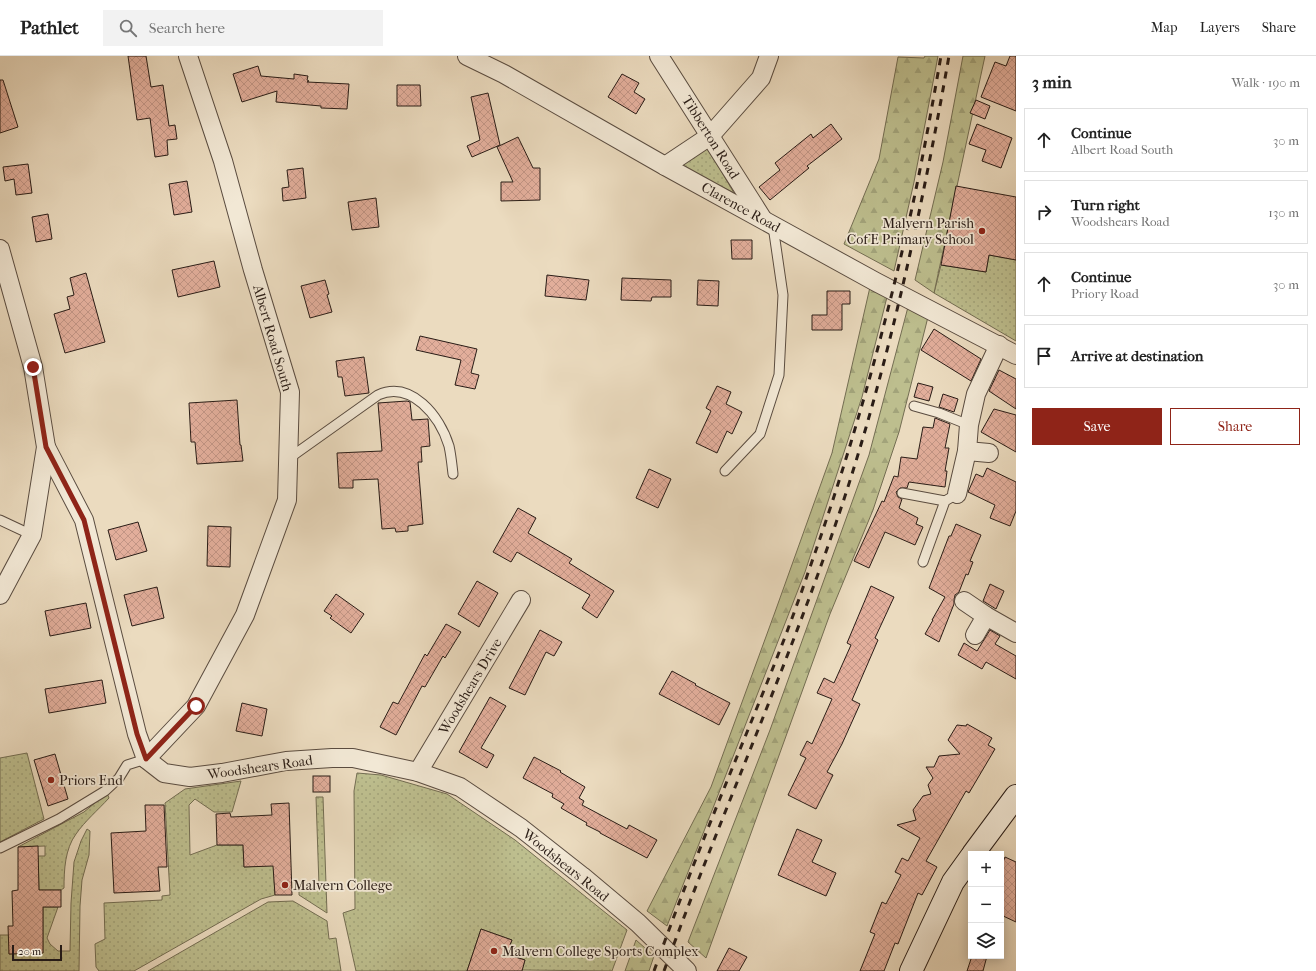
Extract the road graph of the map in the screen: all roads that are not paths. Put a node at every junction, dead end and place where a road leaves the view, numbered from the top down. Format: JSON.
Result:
{"nodes":[{"id":1,"x":188,"y":56,"type":"edge"},
{"id":2,"x":467,"y":56,"type":"edge"},
{"id":3,"x":659,"y":56,"type":"edge"},
{"id":4,"x":768,"y":56,"type":"edge"},
{"id":5,"x":710,"y":136,"type":"junction"},
{"id":6,"x":665,"y":166,"type":"junction"},
{"id":7,"x":767,"y":221,"type":"junction"},
{"id":8,"x":0,"y":249,"type":"edge"},
{"id":9,"x":999,"y":345,"type":"junction"},
{"id":10,"x":1016,"y":355,"type":"edge"},
{"id":11,"x":914,"y":406,"type":"dead end"},
{"id":12,"x":969,"y":425,"type":"junction"},
{"id":13,"x":46,"y":447,"type":"junction"},
{"id":14,"x":967,"y":451,"type":"junction"},
{"id":15,"x":989,"y":453,"type":"dead end"},
{"id":16,"x":288,"y":459,"type":"junction"},
{"id":17,"x":725,"y":471,"type":"dead end"},
{"id":18,"x":453,"y":474,"type":"dead end"},
{"id":19,"x":902,"y":493,"type":"dead end"},
{"id":20,"x":951,"y":497,"type":"junction"},
{"id":21,"x":0,"y":520,"type":"edge"},
{"id":22,"x":32,"y":535,"type":"junction"},
{"id":23,"x":923,"y":562,"type":"dead end"},
{"id":24,"x":0,"y":595,"type":"edge"},
{"id":25,"x":522,"y":600,"type":"dead end"},
{"id":26,"x":964,"y":601,"type":"dead end"},
{"id":27,"x":986,"y":616,"type":"junction"},
{"id":28,"x":1016,"y":633,"type":"edge"},
{"id":29,"x":975,"y":636,"type":"dead end"},
{"id":30,"x":146,"y":759,"type":"junction"},
{"id":31,"x":418,"y":772,"type":"junction"},
{"id":32,"x":1016,"y":796,"type":"edge"},
{"id":33,"x":0,"y":848,"type":"edge"},
{"id":34,"x":975,"y":851,"type":"edge"},
{"id":35,"x":968,"y":861,"type":"edge"},
{"id":36,"x":687,"y":971,"type":"edge"},
{"id":37,"x":912,"y":971,"type":"edge"}],
"edges":[{"from":1,"to":16,"type":"street","name":"Albert Road South"},
{"from":2,"to":6,"type":"street","name":"Clarence Road"},
{"from":3,"to":5,"type":"street","name":"Tibberton Road"},
{"from":4,"to":5,"type":"street"},
{"from":5,"to":6,"type":"street"},
{"from":5,"to":7,"type":"street","name":"Tibberton Road"},
{"from":6,"to":7,"type":"street","name":"Clarence Road"},
{"from":7,"to":9,"type":"street","name":"Clarence Road"},
{"from":7,"to":17,"type":"lane"},
{"from":8,"to":13,"type":"street"},
{"from":9,"to":10,"type":"street","name":"Clarence Road"},
{"from":9,"to":12,"type":"street"},
{"from":11,"to":12,"type":"lane"},
{"from":12,"to":14,"type":"street"},
{"from":13,"to":22,"type":"street"},
{"from":13,"to":30,"type":"street"},
{"from":14,"to":15,"type":"street"},
{"from":14,"to":20,"type":"street"},
{"from":16,"to":18,"type":"lane"},
{"from":16,"to":30,"type":"street","name":"Albert Road South"},
{"from":19,"to":20,"type":"lane"},
{"from":20,"to":23,"type":"lane"},
{"from":21,"to":22,"type":"lane"},
{"from":22,"to":24,"type":"street"},
{"from":25,"to":31,"type":"street","name":"Woodshears Drive"},
{"from":26,"to":27,"type":"street"},
{"from":27,"to":28,"type":"street"},
{"from":27,"to":29,"type":"street"},
{"from":30,"to":31,"type":"street","name":"Woodshears Road"},
{"from":30,"to":33,"type":"lane"},
{"from":31,"to":36,"type":"street","name":"Woodshears Road"},
{"from":32,"to":34,"type":"street"},
{"from":35,"to":37,"type":"street"}]}
